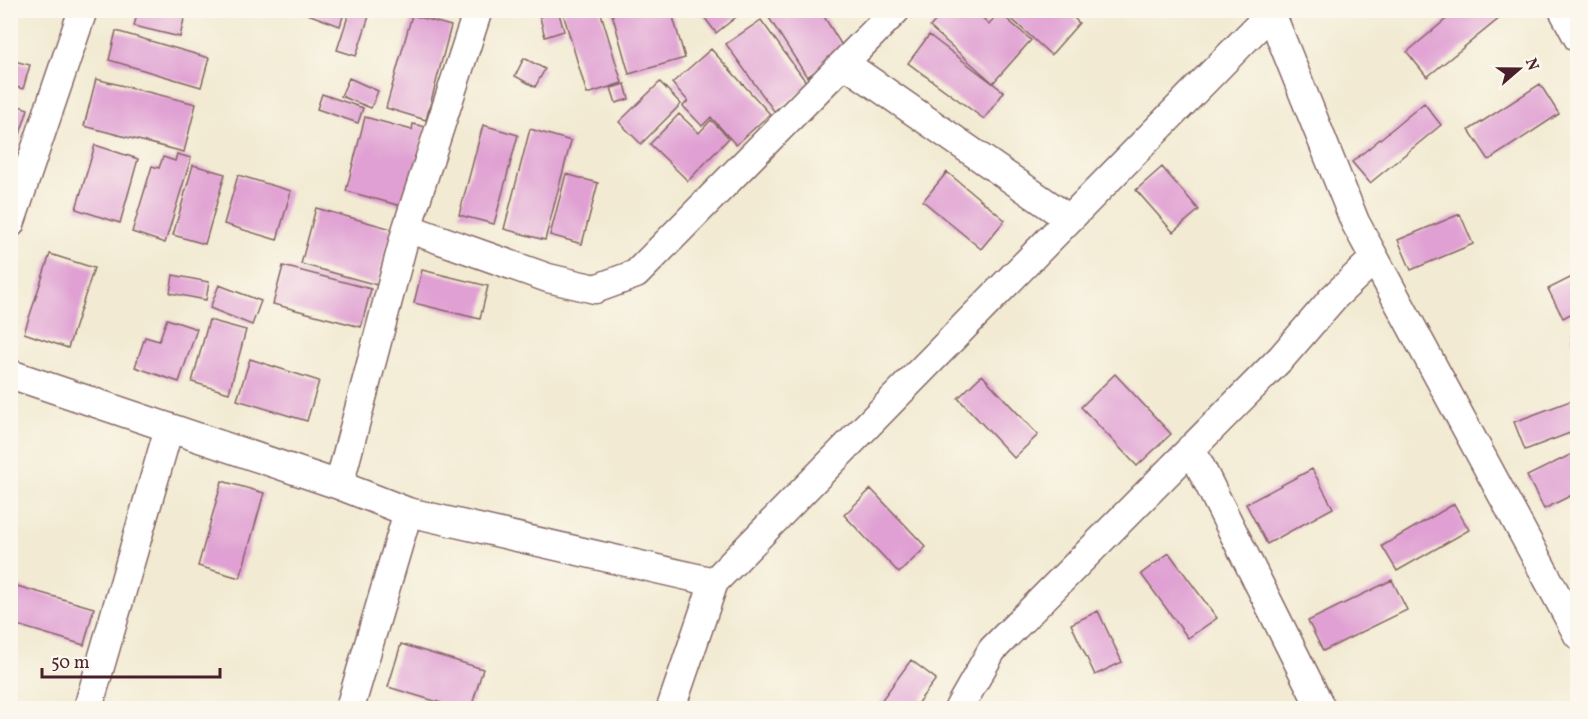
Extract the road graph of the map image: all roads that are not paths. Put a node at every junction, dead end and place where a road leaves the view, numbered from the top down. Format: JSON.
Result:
{"nodes":[{"id":1,"x":83,"y":10,"type":"edge"},
{"id":2,"x":478,"y":10,"type":"edge"},
{"id":3,"x":896,"y":10,"type":"edge"},
{"id":4,"x":1563,"y":10,"type":"edge"},
{"id":5,"x":1272,"y":12,"type":"edge"},
{"id":6,"x":1578,"y":38,"type":"edge"},
{"id":7,"x":844,"y":63,"type":"junction"},
{"id":8,"x":1069,"y":219,"type":"junction"},
{"id":9,"x":10,"y":224,"type":"edge"},
{"id":10,"x":407,"y":228,"type":"junction"},
{"id":11,"x":1374,"y":258,"type":"junction"},
{"id":12,"x":10,"y":374,"type":"edge"},
{"id":13,"x":169,"y":428,"type":"junction"},
{"id":14,"x":1191,"y":448,"type":"junction"},
{"id":15,"x":339,"y":485,"type":"junction"},
{"id":16,"x":408,"y":512,"type":"junction"},
{"id":17,"x":714,"y":582,"type":"junction"},
{"id":18,"x":1578,"y":635,"type":"edge"},
{"id":19,"x":88,"y":708,"type":"edge"},
{"id":20,"x":350,"y":708,"type":"edge"},
{"id":21,"x":671,"y":708,"type":"edge"},
{"id":22,"x":959,"y":708,"type":"edge"},
{"id":23,"x":1321,"y":708,"type":"edge"}],
"edges":[{"from":1,"to":9,"type":"street"},
{"from":2,"to":10,"type":"street"},
{"from":3,"to":7,"type":"street"},
{"from":4,"to":6,"type":"street"},
{"from":5,"to":8,"type":"street"},
{"from":5,"to":11,"type":"street"},
{"from":7,"to":8,"type":"street"},
{"from":7,"to":10,"type":"street"},
{"from":8,"to":17,"type":"street"},
{"from":10,"to":15,"type":"street"},
{"from":11,"to":14,"type":"street"},
{"from":11,"to":18,"type":"street"},
{"from":12,"to":13,"type":"street"},
{"from":13,"to":15,"type":"street"},
{"from":13,"to":19,"type":"street"},
{"from":14,"to":22,"type":"street"},
{"from":14,"to":23,"type":"street"},
{"from":15,"to":16,"type":"street"},
{"from":16,"to":17,"type":"street"},
{"from":16,"to":20,"type":"street"},
{"from":17,"to":21,"type":"street"}]}
